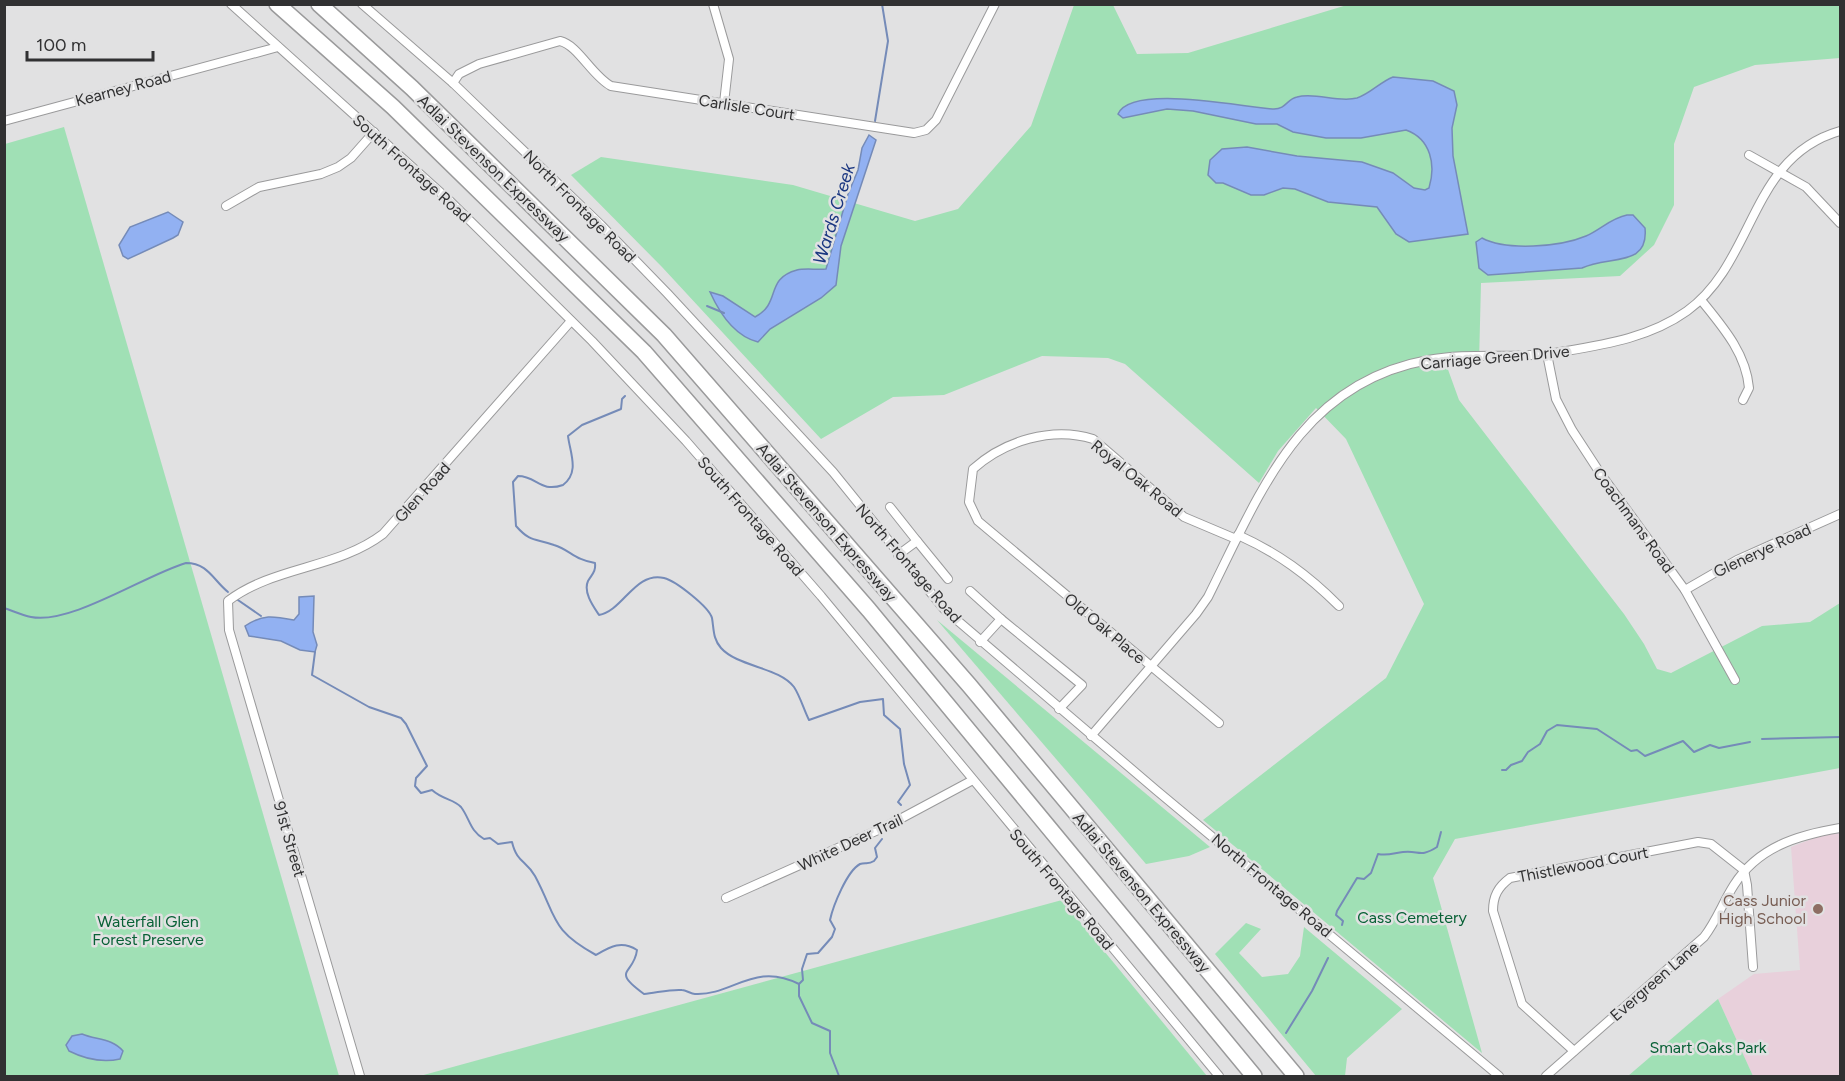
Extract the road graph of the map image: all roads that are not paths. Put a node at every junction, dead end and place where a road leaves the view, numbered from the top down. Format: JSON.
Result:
{"nodes":[{"id":1,"x":231,"y":4,"type":"edge"},
{"id":2,"x":277,"y":4,"type":"edge"},
{"id":3,"x":319,"y":4,"type":"edge"},
{"id":4,"x":362,"y":4,"type":"edge"},
{"id":5,"x":713,"y":4,"type":"edge"},
{"id":6,"x":995,"y":4,"type":"edge"},
{"id":7,"x":278,"y":47,"type":"junction"},
{"id":8,"x":453,"y":82,"type":"junction"},
{"id":9,"x":724,"y":103,"type":"junction"},
{"id":10,"x":4,"y":121,"type":"edge"},
{"id":11,"x":1840,"y":131,"type":"edge"},
{"id":12,"x":374,"y":132,"type":"junction"},
{"id":13,"x":1749,"y":154,"type":"dead end"},
{"id":14,"x":1779,"y":170,"type":"junction"},
{"id":15,"x":226,"y":206,"type":"dead end"},
{"id":16,"x":1840,"y":224,"type":"edge"},
{"id":17,"x":1701,"y":300,"type":"junction"},
{"id":18,"x":571,"y":321,"type":"junction"},
{"id":19,"x":1547,"y":354,"type":"junction"},
{"id":20,"x":1743,"y":400,"type":"dead end"},
{"id":21,"x":890,"y":507,"type":"dead end"},
{"id":22,"x":1840,"y":514,"type":"edge"},
{"id":23,"x":991,"y":534,"type":"joint"},
{"id":24,"x":1237,"y":537,"type":"junction"},
{"id":25,"x":917,"y":541,"type":"junction"},
{"id":26,"x":898,"y":555,"type":"junction"},
{"id":27,"x":948,"y":579,"type":"dead end"},
{"id":28,"x":1685,"y":590,"type":"junction"},
{"id":29,"x":970,"y":591,"type":"dead end"},
{"id":30,"x":228,"y":601,"type":"joint"},
{"id":31,"x":1339,"y":606,"type":"dead end"},
{"id":32,"x":1001,"y":619,"type":"junction"},
{"id":33,"x":981,"y":642,"type":"junction"},
{"id":34,"x":1152,"y":667,"type":"junction"},
{"id":35,"x":1735,"y":680,"type":"dead end"},
{"id":36,"x":1059,"y":709,"type":"junction"},
{"id":37,"x":1219,"y":723,"type":"dead end"},
{"id":38,"x":1091,"y":736,"type":"junction"},
{"id":39,"x":971,"y":781,"type":"junction"},
{"id":40,"x":1840,"y":828,"type":"edge"},
{"id":41,"x":1744,"y":870,"type":"junction"},
{"id":42,"x":726,"y":898,"type":"dead end"},
{"id":43,"x":1753,"y":968,"type":"dead end"},
{"id":44,"x":1574,"y":1051,"type":"junction"},
{"id":45,"x":360,"y":1077,"type":"edge"},
{"id":46,"x":1219,"y":1077,"type":"edge"},
{"id":47,"x":1254,"y":1077,"type":"edge"},
{"id":48,"x":1296,"y":1077,"type":"edge"},
{"id":49,"x":1498,"y":1077,"type":"edge"},
{"id":50,"x":1546,"y":1077,"type":"edge"}],
"edges":[{"from":1,"to":7,"type":"street","name":"South Frontage Road"},
{"from":2,"to":47,"type":"highway","name":"Adlai Stevenson Expressway"},
{"from":3,"to":48,"type":"highway","name":"Adlai Stevenson Expressway"},
{"from":4,"to":8,"type":"street","name":"North Frontage Road"},
{"from":5,"to":9,"type":"street"},
{"from":6,"to":9,"type":"street","name":"Carlisle Court"},
{"from":7,"to":10,"type":"street","name":"Kearney Road"},
{"from":7,"to":12,"type":"street","name":"South Frontage Road"},
{"from":8,"to":9,"type":"street","name":"Carlisle Court"},
{"from":8,"to":26,"type":"street","name":"North Frontage Road"},
{"from":11,"to":14,"type":"street","name":"Carriage Green Drive"},
{"from":12,"to":15,"type":"street"},
{"from":12,"to":18,"type":"street","name":"South Frontage Road"},
{"from":13,"to":14,"type":"street"},
{"from":14,"to":16,"type":"street"},
{"from":14,"to":17,"type":"street","name":"Carriage Green Drive"},
{"from":17,"to":19,"type":"street","name":"Carriage Green Drive"},
{"from":17,"to":20,"type":"street"},
{"from":18,"to":30,"type":"street","name":"Glen Road"},
{"from":18,"to":39,"type":"street","name":"South Frontage Road"},
{"from":19,"to":24,"type":"street","name":"Carriage Green Drive"},
{"from":19,"to":28,"type":"street","name":"Coachmans Road"},
{"from":21,"to":25,"type":"street"},
{"from":22,"to":28,"type":"street","name":"Glenerye Road"},
{"from":23,"to":24,"type":"street","name":"Royal Oak Road"},
{"from":23,"to":34,"type":"street","name":"Old Oak Place"},
{"from":24,"to":31,"type":"street","name":"Royal Oak Road"},
{"from":24,"to":34,"type":"street","name":"Carriage Green Drive"},
{"from":25,"to":26,"type":"street"},
{"from":25,"to":27,"type":"street"},
{"from":26,"to":33,"type":"street","name":"North Frontage Road"},
{"from":28,"to":35,"type":"street","name":"Coachmans Road"},
{"from":29,"to":32,"type":"street"},
{"from":30,"to":45,"type":"street","name":"91st Street"},
{"from":32,"to":33,"type":"street"},
{"from":32,"to":36,"type":"street"},
{"from":33,"to":36,"type":"street","name":"North Frontage Road"},
{"from":34,"to":37,"type":"street","name":"Old Oak Place"},
{"from":34,"to":38,"type":"street","name":"Carriage Green Drive"},
{"from":36,"to":38,"type":"street","name":"North Frontage Road"},
{"from":38,"to":49,"type":"street","name":"North Frontage Road"},
{"from":39,"to":42,"type":"street","name":"White Deer Trail"},
{"from":39,"to":46,"type":"street","name":"South Frontage Road"},
{"from":40,"to":41,"type":"street","name":"Evergreen Lane"},
{"from":41,"to":43,"type":"street"},
{"from":41,"to":44,"type":"street","name":"Evergreen Lane"},
{"from":41,"to":44,"type":"street","name":"Thistlewood Court"},
{"from":44,"to":50,"type":"street","name":"Evergreen Lane"}]}
